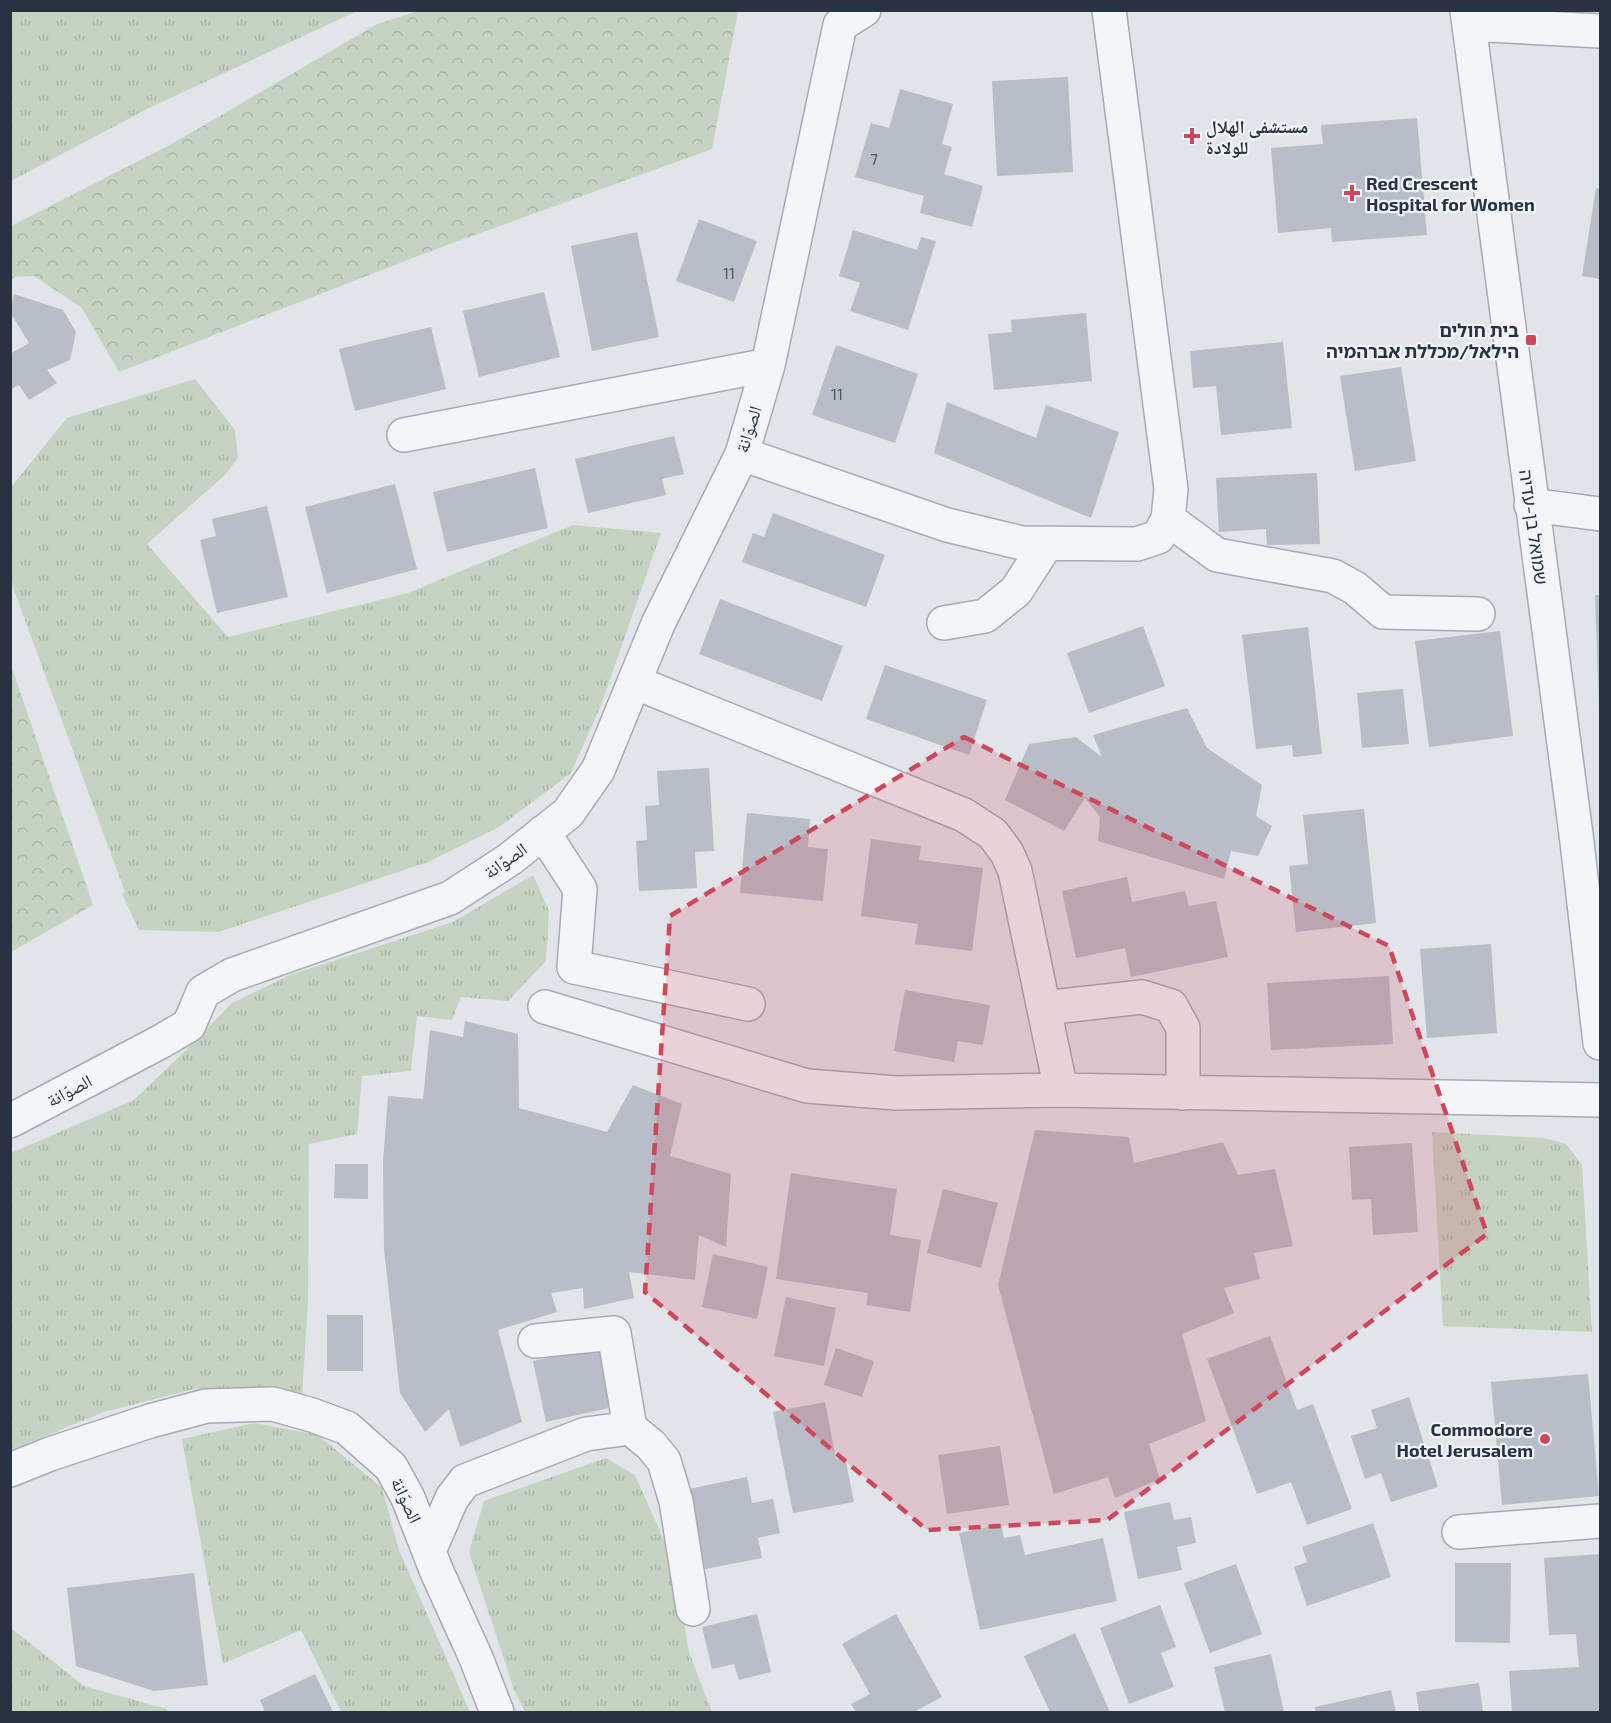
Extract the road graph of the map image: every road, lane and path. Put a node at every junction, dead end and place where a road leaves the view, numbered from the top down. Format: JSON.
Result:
{"nodes":[{"id":1,"x":864,"y":10,"type":"edge"},
{"id":2,"x":1109,"y":10,"type":"edge"},
{"id":3,"x":1468,"y":17,"type":"edge"},
{"id":4,"x":1600,"y":31,"type":"edge"},
{"id":5,"x":768,"y":365,"type":"junction"},
{"id":6,"x":404,"y":435,"type":"dead end"},
{"id":7,"x":742,"y":454,"type":"junction"},
{"id":8,"x":1531,"y":505,"type":"junction"},
{"id":9,"x":1600,"y":513,"type":"edge"},
{"id":10,"x":1168,"y":519,"type":"junction"},
{"id":11,"x":1047,"y":543,"type":"junction"},
{"id":12,"x":1478,"y":614,"type":"dead end"},
{"id":13,"x":944,"y":623,"type":"dead end"},
{"id":14,"x":634,"y":682,"type":"junction"},
{"id":15,"x":543,"y":832,"type":"junction"},
{"id":16,"x":1589,"y":843,"type":"edge"},
{"id":17,"x":748,"y":1004,"type":"dead end"},
{"id":18,"x":545,"y":1007,"type":"dead end"},
{"id":19,"x":1044,"y":1008,"type":"junction"},
{"id":20,"x":1600,"y":1043,"type":"edge"},
{"id":21,"x":1061,"y":1090,"type":"junction"},
{"id":22,"x":1183,"y":1092,"type":"junction"},
{"id":23,"x":1600,"y":1100,"type":"edge"},
{"id":24,"x":10,"y":1121,"type":"edge"},
{"id":25,"x":535,"y":1341,"type":"dead end"},
{"id":26,"x":630,"y":1428,"type":"junction"},
{"id":27,"x":10,"y":1470,"type":"edge"},
{"id":28,"x":1600,"y":1521,"type":"edge"},
{"id":29,"x":1460,"y":1532,"type":"dead end"},
{"id":30,"x":429,"y":1551,"type":"junction"},
{"id":31,"x":693,"y":1609,"type":"dead end"},
{"id":32,"x":497,"y":1713,"type":"edge"}],
"edges":[{"from":1,"to":5,"type":"street","name":"الصوّانة"},
{"from":2,"to":10,"type":"street"},
{"from":3,"to":4,"type":"street"},
{"from":3,"to":8,"type":"street","name":"שמואל בן-עדיה"},
{"from":5,"to":6,"type":"street"},
{"from":5,"to":7,"type":"street","name":"الصوّانة"},
{"from":7,"to":11,"type":"street"},
{"from":7,"to":14,"type":"street","name":"الصوّانة"},
{"from":8,"to":9,"type":"street"},
{"from":8,"to":16,"type":"street","name":"שמואל בן-עדיה"},
{"from":10,"to":11,"type":"street"},
{"from":10,"to":12,"type":"street"},
{"from":11,"to":13,"type":"street"},
{"from":14,"to":15,"type":"street","name":"الصوّانة"},
{"from":14,"to":19,"type":"street"},
{"from":15,"to":17,"type":"street"},
{"from":15,"to":24,"type":"street","name":"الصوّانة"},
{"from":16,"to":20,"type":"street","name":"שמואל בן-עדיה"},
{"from":18,"to":21,"type":"street"},
{"from":19,"to":21,"type":"street"},
{"from":19,"to":22,"type":"street"},
{"from":21,"to":22,"type":"street"},
{"from":22,"to":23,"type":"street"},
{"from":25,"to":26,"type":"street"},
{"from":26,"to":30,"type":"street"},
{"from":26,"to":31,"type":"street"},
{"from":27,"to":30,"type":"street","name":"الصوّانة"},
{"from":28,"to":29,"type":"street"},
{"from":30,"to":32,"type":"street","name":"الصوّانة"}]}
